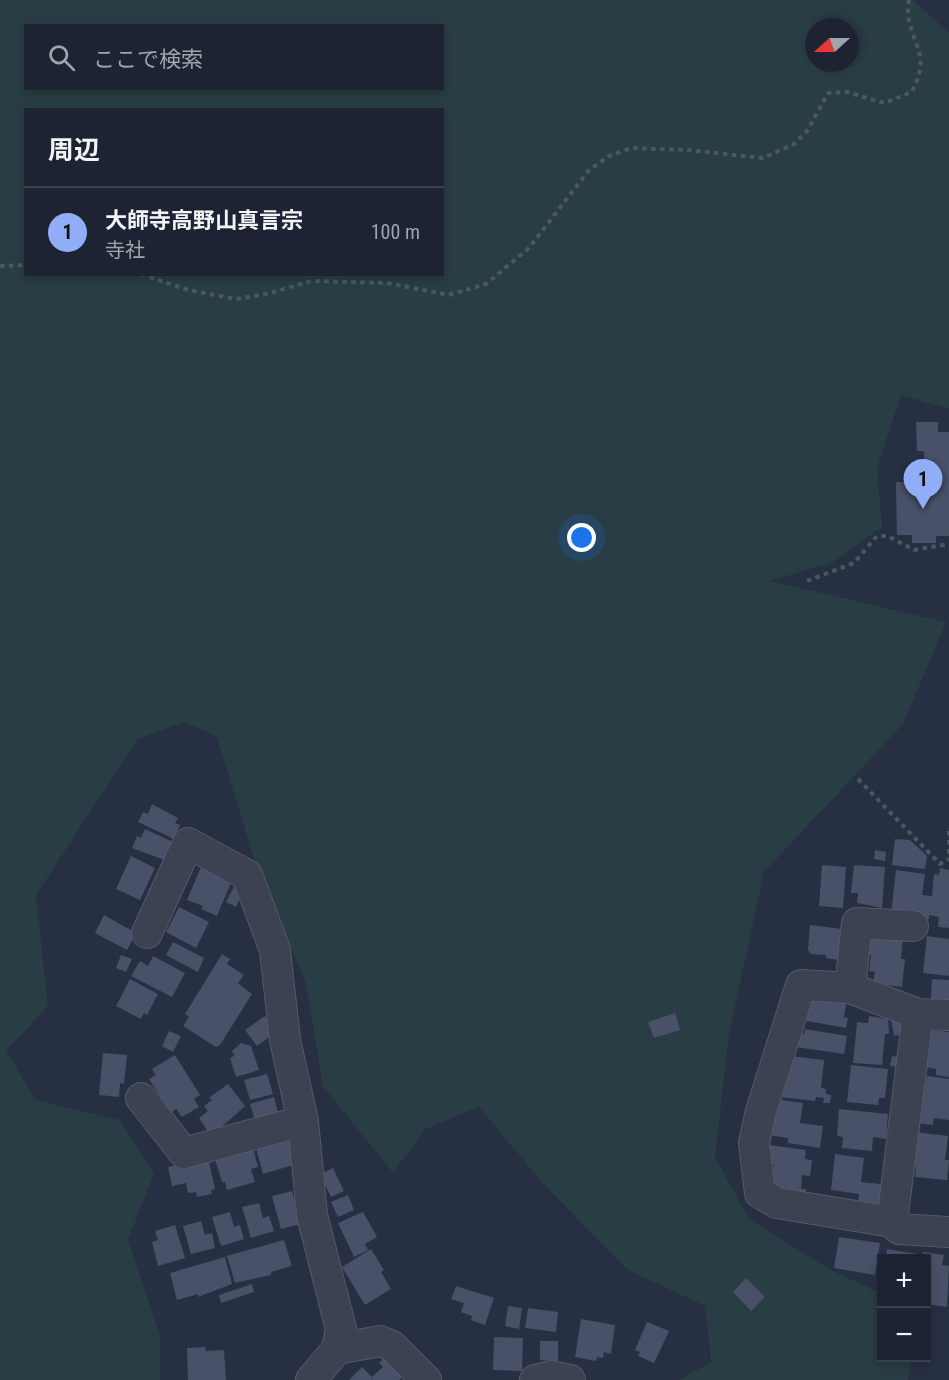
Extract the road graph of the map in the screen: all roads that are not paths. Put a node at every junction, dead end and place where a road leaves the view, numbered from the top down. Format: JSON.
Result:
{"nodes":[{"id":1,"x":913,"y":926,"type":"dead end"},
{"id":2,"x":147,"y":933,"type":"dead end"},
{"id":3,"x":850,"y":988,"type":"junction"},
{"id":4,"x":918,"y":1014,"type":"junction"},
{"id":5,"x":949,"y":1016,"type":"edge"},
{"id":6,"x":141,"y":1098,"type":"dead end"},
{"id":7,"x":303,"y":1121,"type":"junction"},
{"id":8,"x":892,"y":1222,"type":"junction"},
{"id":9,"x":949,"y":1232,"type":"edge"},
{"id":10,"x":337,"y":1349,"type":"junction"},
{"id":11,"x":311,"y":1380,"type":"edge"},
{"id":12,"x":426,"y":1380,"type":"edge"},
{"id":13,"x":535,"y":1380,"type":"edge"},
{"id":14,"x":570,"y":1380,"type":"edge"}],
"edges":[{"from":1,"to":3,"type":"street"},
{"from":2,"to":7,"type":"street"},
{"from":3,"to":4,"type":"street"},
{"from":3,"to":8,"type":"street"},
{"from":4,"to":5,"type":"street"},
{"from":4,"to":8,"type":"street"},
{"from":6,"to":7,"type":"street"},
{"from":7,"to":10,"type":"street"},
{"from":8,"to":9,"type":"street"},
{"from":10,"to":11,"type":"street"},
{"from":10,"to":12,"type":"street"},
{"from":13,"to":14,"type":"street"}]}
